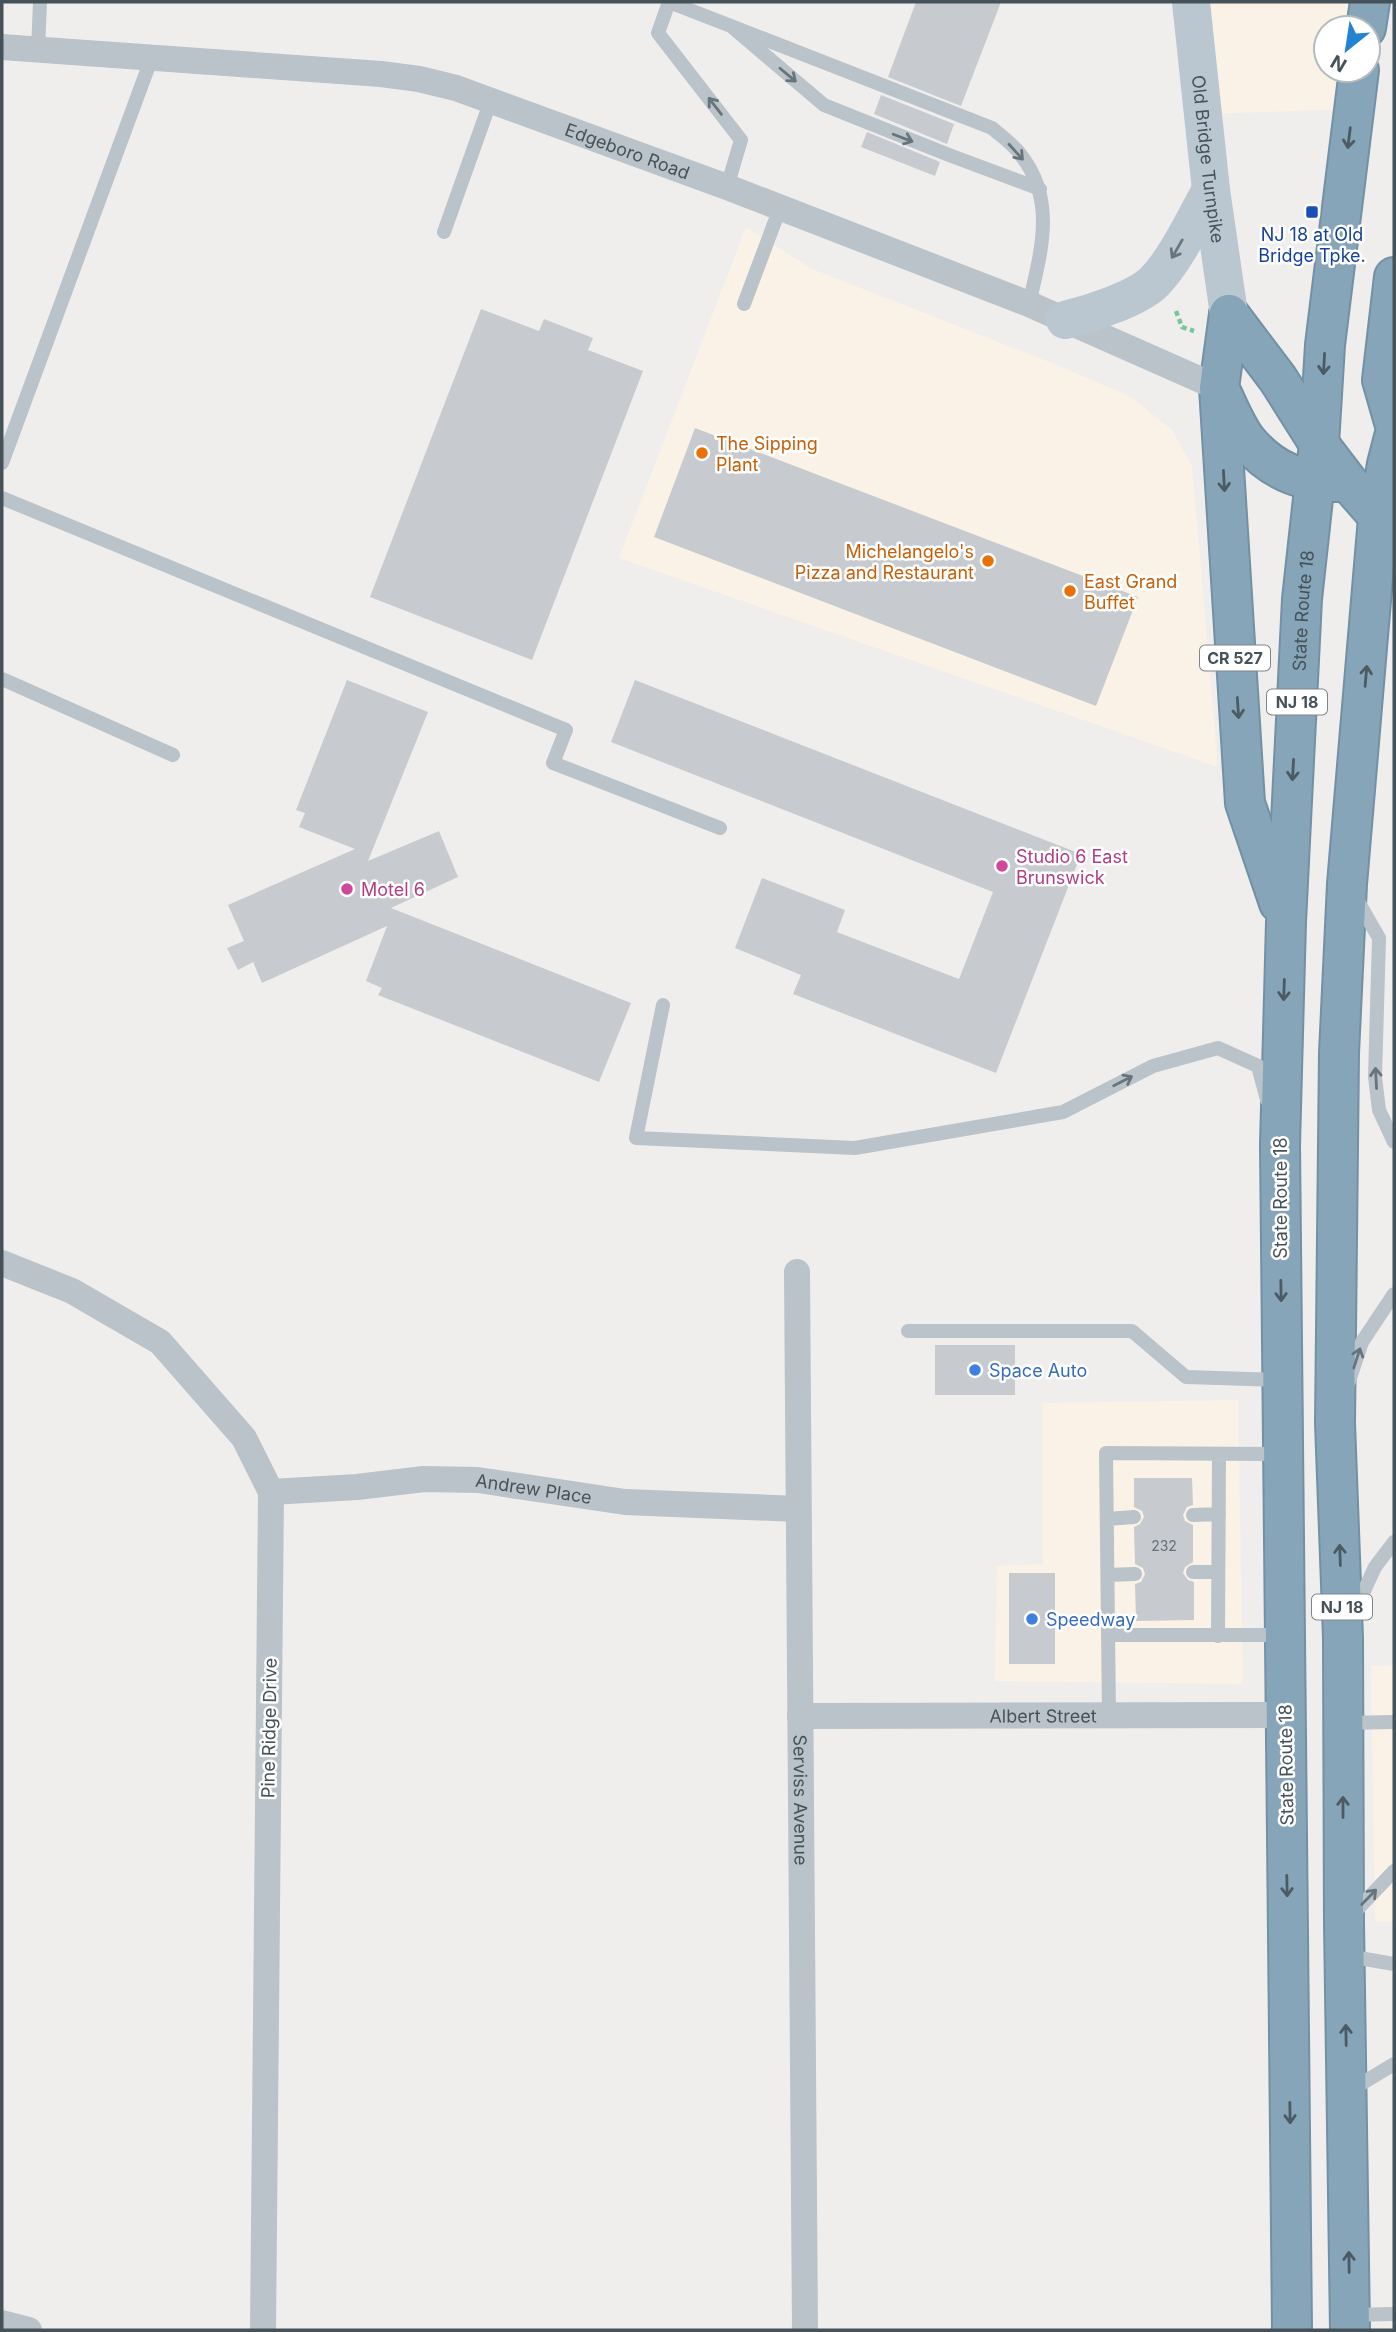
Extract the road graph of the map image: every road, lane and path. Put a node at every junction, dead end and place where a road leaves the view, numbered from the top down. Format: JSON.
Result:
{"nodes":[{"id":1,"x":40,"y":2,"type":"edge"},
{"id":2,"x":669,"y":2,"type":"edge"},
{"id":3,"x":1191,"y":2,"type":"edge"},
{"id":4,"x":731,"y":26,"type":"junction"},
{"id":5,"x":38,"y":50,"type":"junction"},
{"id":6,"x":3,"y":51,"type":"edge"},
{"id":7,"x":152,"y":57,"type":"junction"},
{"id":8,"x":1357,"y":84,"type":"edge"},
{"id":9,"x":491,"y":100,"type":"junction"},
{"id":10,"x":727,"y":187,"type":"junction"},
{"id":11,"x":1040,"y":189,"type":"junction"},
{"id":12,"x":1212,"y":190,"type":"junction"},
{"id":13,"x":780,"y":208,"type":"junction"},
{"id":14,"x":444,"y":232,"type":"dead end"},
{"id":15,"x":1394,"y":277,"type":"edge"},
{"id":16,"x":744,"y":304,"type":"dead end"},
{"id":17,"x":1029,"y":304,"type":"junction"},
{"id":18,"x":1176,"y":311,"type":"dead end"},
{"id":19,"x":1229,"y":314,"type":"junction"},
{"id":20,"x":1065,"y":320,"type":"junction"},
{"id":21,"x":1182,"y":327,"type":"junction"},
{"id":22,"x":1195,"y":331,"type":"dead end"},
{"id":23,"x":1185,"y":339,"type":"dead end"},
{"id":24,"x":1219,"y":388,"type":"junction"},
{"id":25,"x":1394,"y":422,"type":"edge"},
{"id":26,"x":1314,"y":437,"type":"junction"},
{"id":27,"x":1390,"y":450,"type":"edge"},
{"id":28,"x":2,"y":463,"type":"edge"},
{"id":29,"x":1332,"y":482,"type":"junction"},
{"id":30,"x":2,"y":498,"type":"edge"},
{"id":31,"x":1386,"y":526,"type":"edge"},
{"id":32,"x":2,"y":679,"type":"edge"},
{"id":33,"x":173,"y":755,"type":"dead end"},
{"id":34,"x":720,"y":828,"type":"dead end"},
{"id":35,"x":1347,"y":884,"type":"junction"},
{"id":36,"x":1286,"y":922,"type":"junction"},
{"id":37,"x":663,"y":1004,"type":"dead end"},
{"id":38,"x":1394,"y":1143,"type":"edge"},
{"id":39,"x":1280,"y":1145,"type":"junction"},
{"id":40,"x":2,"y":1263,"type":"edge"},
{"id":41,"x":796,"y":1272,"type":"dead end"},
{"id":42,"x":1394,"y":1294,"type":"edge"},
{"id":43,"x":908,"y":1331,"type":"dead end"},
{"id":44,"x":1282,"y":1380,"type":"junction"},
{"id":45,"x":1335,"y":1423,"type":"junction"},
{"id":46,"x":1219,"y":1454,"type":"junction"},
{"id":47,"x":1283,"y":1454,"type":"junction"},
{"id":48,"x":271,"y":1492,"type":"junction"},
{"id":49,"x":798,"y":1509,"type":"junction"},
{"id":50,"x":1219,"y":1514,"type":"junction"},
{"id":51,"x":1193,"y":1515,"type":"dead end"},
{"id":52,"x":1134,"y":1517,"type":"dead end"},
{"id":53,"x":1107,"y":1519,"type":"junction"},
{"id":54,"x":1394,"y":1542,"type":"edge"},
{"id":55,"x":1193,"y":1572,"type":"dead end"},
{"id":56,"x":1218,"y":1572,"type":"junction"},
{"id":57,"x":1135,"y":1574,"type":"dead end"},
{"id":58,"x":1108,"y":1575,"type":"junction"},
{"id":59,"x":1108,"y":1635,"type":"junction"},
{"id":60,"x":1284,"y":1635,"type":"junction"},
{"id":61,"x":1218,"y":1636,"type":"junction"},
{"id":62,"x":1343,"y":1638,"type":"junction"},
{"id":63,"x":1286,"y":1715,"type":"junction"},
{"id":64,"x":800,"y":1716,"type":"junction"},
{"id":65,"x":1109,"y":1716,"type":"junction"},
{"id":66,"x":1394,"y":1722,"type":"edge"},
{"id":67,"x":1343,"y":1723,"type":"junction"},
{"id":68,"x":1394,"y":1871,"type":"edge"},
{"id":69,"x":1344,"y":1939,"type":"junction"},
{"id":70,"x":1394,"y":1964,"type":"edge"},
{"id":71,"x":1394,"y":2064,"type":"edge"},
{"id":72,"x":1346,"y":2093,"type":"junction"},
{"id":73,"x":1394,"y":2314,"type":"edge"},
{"id":74,"x":2,"y":2323,"type":"edge"},
{"id":75,"x":1350,"y":2323,"type":"edge"},
{"id":76,"x":29,"y":2330,"type":"edge"},
{"id":77,"x":263,"y":2330,"type":"edge"},
{"id":78,"x":804,"y":2330,"type":"edge"},
{"id":79,"x":1292,"y":2330,"type":"edge"}],
"edges":[{"from":1,"to":5,"type":"lane"},
{"from":2,"to":4,"type":"lane"},
{"from":10,"to":2,"type":"lane","one_way":true},
{"from":3,"to":12,"type":"street","name":"Old Bridge Turnpike","number":"CR 527"},
{"from":4,"to":11,"type":"lane","one_way":true},
{"from":4,"to":11,"type":"lane","one_way":true},
{"from":5,"to":6,"type":"street","name":"Edgeboro Road"},
{"from":5,"to":7,"type":"street","name":"Edgeboro Road"},
{"from":7,"to":9,"type":"street","name":"Edgeboro Road"},
{"from":7,"to":28,"type":"lane"},
{"from":8,"to":26,"type":"highway","name":"State Route 18","number":"NJ 18","one_way":true},
{"from":9,"to":10,"type":"street","name":"Edgeboro Road"},
{"from":9,"to":14,"type":"lane"},
{"from":10,"to":13,"type":"street","name":"Edgeboro Road"},
{"from":11,"to":17,"type":"lane"},
{"from":12,"to":19,"type":"street","name":"Old Bridge Turnpike","number":"CR 527"},
{"from":12,"to":20,"type":"street","one_way":true},
{"from":13,"to":16,"type":"lane"},
{"from":13,"to":17,"type":"street","name":"Edgeboro Road"},
{"from":15,"to":25,"type":"highway"},
{"from":17,"to":20,"type":"street","name":"Edgeboro Road"},
{"from":18,"to":21,"type":"path"},
{"from":19,"to":24,"type":"highway","number":"CR 527"},
{"from":19,"to":26,"type":"highway","number":"CR 527"},
{"from":20,"to":24,"type":"street","name":"Edgeboro Road"},
{"from":21,"to":22,"type":"path"},
{"from":21,"to":23,"type":"path"},
{"from":24,"to":26,"type":"highway"},
{"from":24,"to":29,"type":"highway"},
{"from":24,"to":36,"type":"highway","number":"CR 527","one_way":true},
{"from":26,"to":29,"type":"highway","name":"State Route 18","number":"NJ 18"},
{"from":27,"to":29,"type":"highway"},
{"from":27,"to":31,"type":"highway","number":"NJ 18"},
{"from":29,"to":31,"type":"highway"},
{"from":29,"to":36,"type":"highway","name":"State Route 18","number":"NJ 18","one_way":true},
{"from":30,"to":34,"type":"lane"},
{"from":35,"to":31,"type":"highway","number":"NJ 18","one_way":true},
{"from":32,"to":33,"type":"lane"},
{"from":38,"to":35,"type":"lane","one_way":true},
{"from":35,"to":45,"type":"highway","number":"NJ 18"},
{"from":36,"to":39,"type":"highway","name":"State Route 18","number":"NJ 18","one_way":true},
{"from":37,"to":39,"type":"lane","one_way":true},
{"from":39,"to":44,"type":"highway","name":"State Route 18","number":"NJ 18","one_way":true},
{"from":40,"to":48,"type":"street","name":"Pine Ridge Drive"},
{"from":41,"to":49,"type":"street","name":"Serviss Avenue"},
{"from":45,"to":42,"type":"lane","one_way":true},
{"from":43,"to":44,"type":"lane"},
{"from":44,"to":47,"type":"highway","name":"State Route 18","number":"NJ 18"},
{"from":62,"to":45,"type":"highway","number":"NJ 18","one_way":true},
{"from":46,"to":47,"type":"lane"},
{"from":46,"to":50,"type":"lane"},
{"from":46,"to":53,"type":"lane"},
{"from":47,"to":60,"type":"highway","name":"State Route 18","number":"NJ 18"},
{"from":48,"to":49,"type":"street","name":"Andrew Place"},
{"from":48,"to":77,"type":"street","name":"Pine Ridge Drive"},
{"from":49,"to":64,"type":"street","name":"Serviss Avenue"},
{"from":50,"to":51,"type":"lane"},
{"from":50,"to":56,"type":"lane"},
{"from":52,"to":53,"type":"lane"},
{"from":53,"to":58,"type":"lane"},
{"from":54,"to":62,"type":"lane"},
{"from":55,"to":56,"type":"lane"},
{"from":56,"to":61,"type":"lane"},
{"from":57,"to":58,"type":"lane"},
{"from":58,"to":59,"type":"lane"},
{"from":59,"to":61,"type":"lane"},
{"from":59,"to":65,"type":"lane"},
{"from":60,"to":61,"type":"lane"},
{"from":60,"to":63,"type":"highway","name":"State Route 18","number":"NJ 18"},
{"from":62,"to":67,"type":"highway","number":"NJ 18"},
{"from":63,"to":65,"type":"street","name":"Albert Street"},
{"from":63,"to":79,"type":"highway","name":"State Route 18","number":"NJ 18","one_way":true},
{"from":64,"to":65,"type":"street","name":"Albert Street"},
{"from":64,"to":78,"type":"street","name":"Serviss Avenue"},
{"from":66,"to":67,"type":"lane"},
{"from":69,"to":67,"type":"highway","number":"NJ 18","one_way":true},
{"from":69,"to":68,"type":"lane","one_way":true},
{"from":69,"to":70,"type":"lane"},
{"from":72,"to":69,"type":"highway","number":"NJ 18","one_way":true},
{"from":71,"to":72,"type":"lane"},
{"from":75,"to":72,"type":"highway","number":"NJ 18","one_way":true},
{"from":73,"to":75,"type":"lane"},
{"from":74,"to":76,"type":"street"}]}
